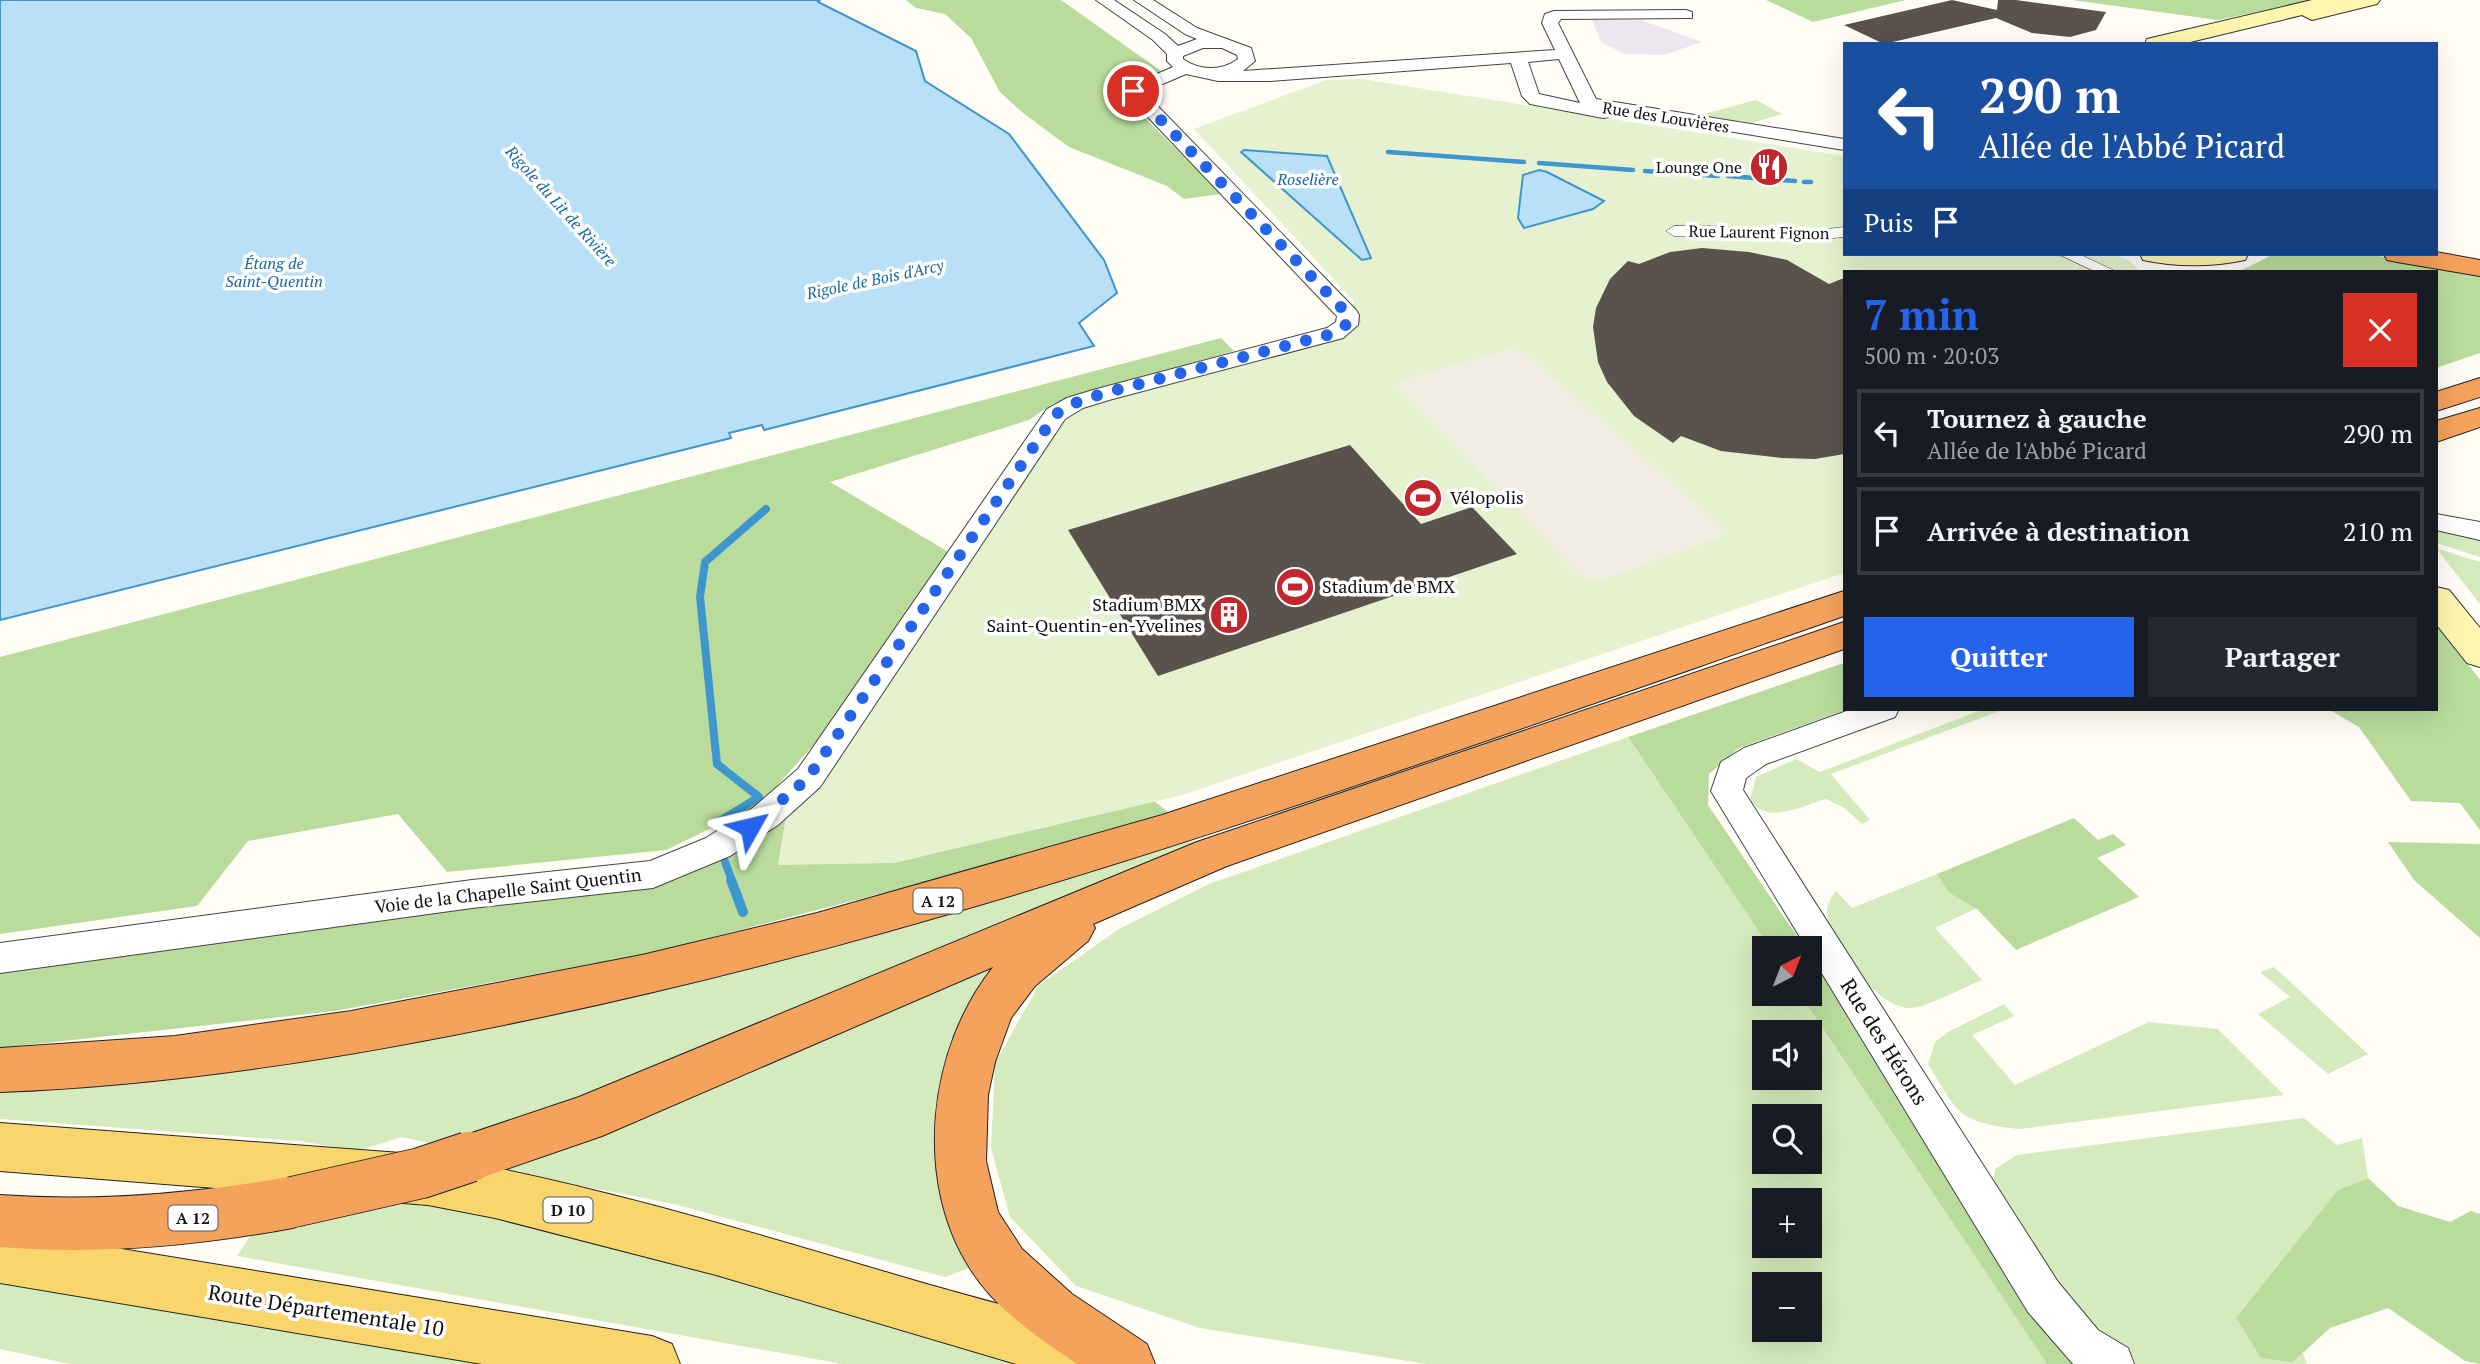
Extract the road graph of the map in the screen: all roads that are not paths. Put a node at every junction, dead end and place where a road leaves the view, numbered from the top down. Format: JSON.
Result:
{"nodes":[{"id":1,"x":1104,"y":0,"type":"edge"},
{"id":2,"x":1142,"y":0,"type":"edge"},
{"id":3,"x":2337,"y":0,"type":"edge"},
{"id":4,"x":2370,"y":0,"type":"edge"},
{"id":5,"x":1686,"y":15,"type":"dead end"},
{"id":6,"x":2163,"y":42,"type":"edge"},
{"id":7,"x":2199,"y":42,"type":"edge"},
{"id":8,"x":1225,"y":43,"type":"junction"},
{"id":9,"x":1563,"y":54,"type":"junction"},
{"id":10,"x":1248,"y":56,"type":"junction"},
{"id":11,"x":1519,"y":62,"type":"junction"},
{"id":12,"x":1187,"y":64,"type":"junction"},
{"id":13,"x":1298,"y":75,"type":"junction"},
{"id":14,"x":1843,"y":145,"type":"edge"},
{"id":15,"x":1843,"y":152,"type":"edge"},
{"id":16,"x":1674,"y":230,"type":"dead end"},
{"id":17,"x":1843,"y":232,"type":"edge"},
{"id":18,"x":2071,"y":256,"type":"edge"},
{"id":19,"x":2148,"y":256,"type":"edge"},
{"id":20,"x":2182,"y":256,"type":"edge"},
{"id":21,"x":2210,"y":256,"type":"edge"},
{"id":22,"x":2409,"y":256,"type":"edge"},
{"id":23,"x":2480,"y":268,"type":"edge"},
{"id":24,"x":2105,"y":270,"type":"edge"},
{"id":25,"x":2173,"y":270,"type":"edge"},
{"id":26,"x":2480,"y":387,"type":"edge"},
{"id":27,"x":2438,"y":401,"type":"edge"},
{"id":28,"x":2480,"y":417,"type":"edge"},
{"id":29,"x":2438,"y":431,"type":"edge"},
{"id":30,"x":2438,"y":522,"type":"edge"},
{"id":31,"x":2480,"y":531,"type":"edge"},
{"id":32,"x":2439,"y":591,"type":"edge"},
{"id":33,"x":1843,"y":603,"type":"edge"},
{"id":34,"x":2480,"y":625,"type":"edge"},
{"id":35,"x":1843,"y":635,"type":"edge"},
{"id":36,"x":2480,"y":654,"type":"edge"},
{"id":37,"x":1879,"y":711,"type":"edge"},
{"id":38,"x":1144,"y":881,"type":"junction"},
{"id":39,"x":0,"y":958,"type":"edge"},
{"id":40,"x":0,"y":1070,"type":"edge"},
{"id":41,"x":0,"y":1147,"type":"edge"},
{"id":42,"x":0,"y":1220,"type":"edge"},
{"id":43,"x":0,"y":1256,"type":"edge"},
{"id":44,"x":652,"y":1364,"type":"edge"},
{"id":45,"x":1119,"y":1364,"type":"edge"},
{"id":46,"x":1127,"y":1364,"type":"edge"},
{"id":47,"x":2112,"y":1364,"type":"edge"}],
"edges":[{"from":1,"to":12,"type":"street"},
{"from":2,"to":8,"type":"street"},
{"from":3,"to":6,"type":"main road"},
{"from":4,"to":7,"type":"main road"},
{"from":5,"to":9,"type":"street","name":"Rue des Louvières"},
{"from":8,"to":10,"type":"street"},
{"from":8,"to":12,"type":"street"},
{"from":9,"to":11,"type":"street"},
{"from":9,"to":14,"type":"street","name":"Rue des Louvières"},
{"from":10,"to":12,"type":"street"},
{"from":10,"to":13,"type":"street"},
{"from":11,"to":13,"type":"street"},
{"from":11,"to":15,"type":"street","name":"Rue des Louvières"},
{"from":12,"to":13,"type":"street"},
{"from":12,"to":39,"type":"street","name":"Voie de la Chapelle Saint Quentin"},
{"from":16,"to":17,"type":"street","name":"Rue Laurent Fignon"},
{"from":18,"to":24,"type":"street"},
{"from":19,"to":25,"type":"main road"},
{"from":20,"to":21,"type":"main road"},
{"from":22,"to":23,"type":"highway"},
{"from":26,"to":27,"type":"highway"},
{"from":28,"to":29,"type":"highway"},
{"from":30,"to":31,"type":"street"},
{"from":32,"to":34,"type":"main road"},
{"from":32,"to":36,"type":"main road"},
{"from":33,"to":40,"type":"highway","number":"A 12"},
{"from":35,"to":38,"type":"highway","number":"A 12"},
{"from":37,"to":47,"type":"street","name":"Rue des Hérons"},
{"from":38,"to":42,"type":"highway","number":"A 12","bridge":true},
{"from":38,"to":46,"type":"highway"},
{"from":41,"to":45,"type":"main road","number":"D 10"},
{"from":43,"to":44,"type":"main road","name":"Route Départementale 10"}]}
